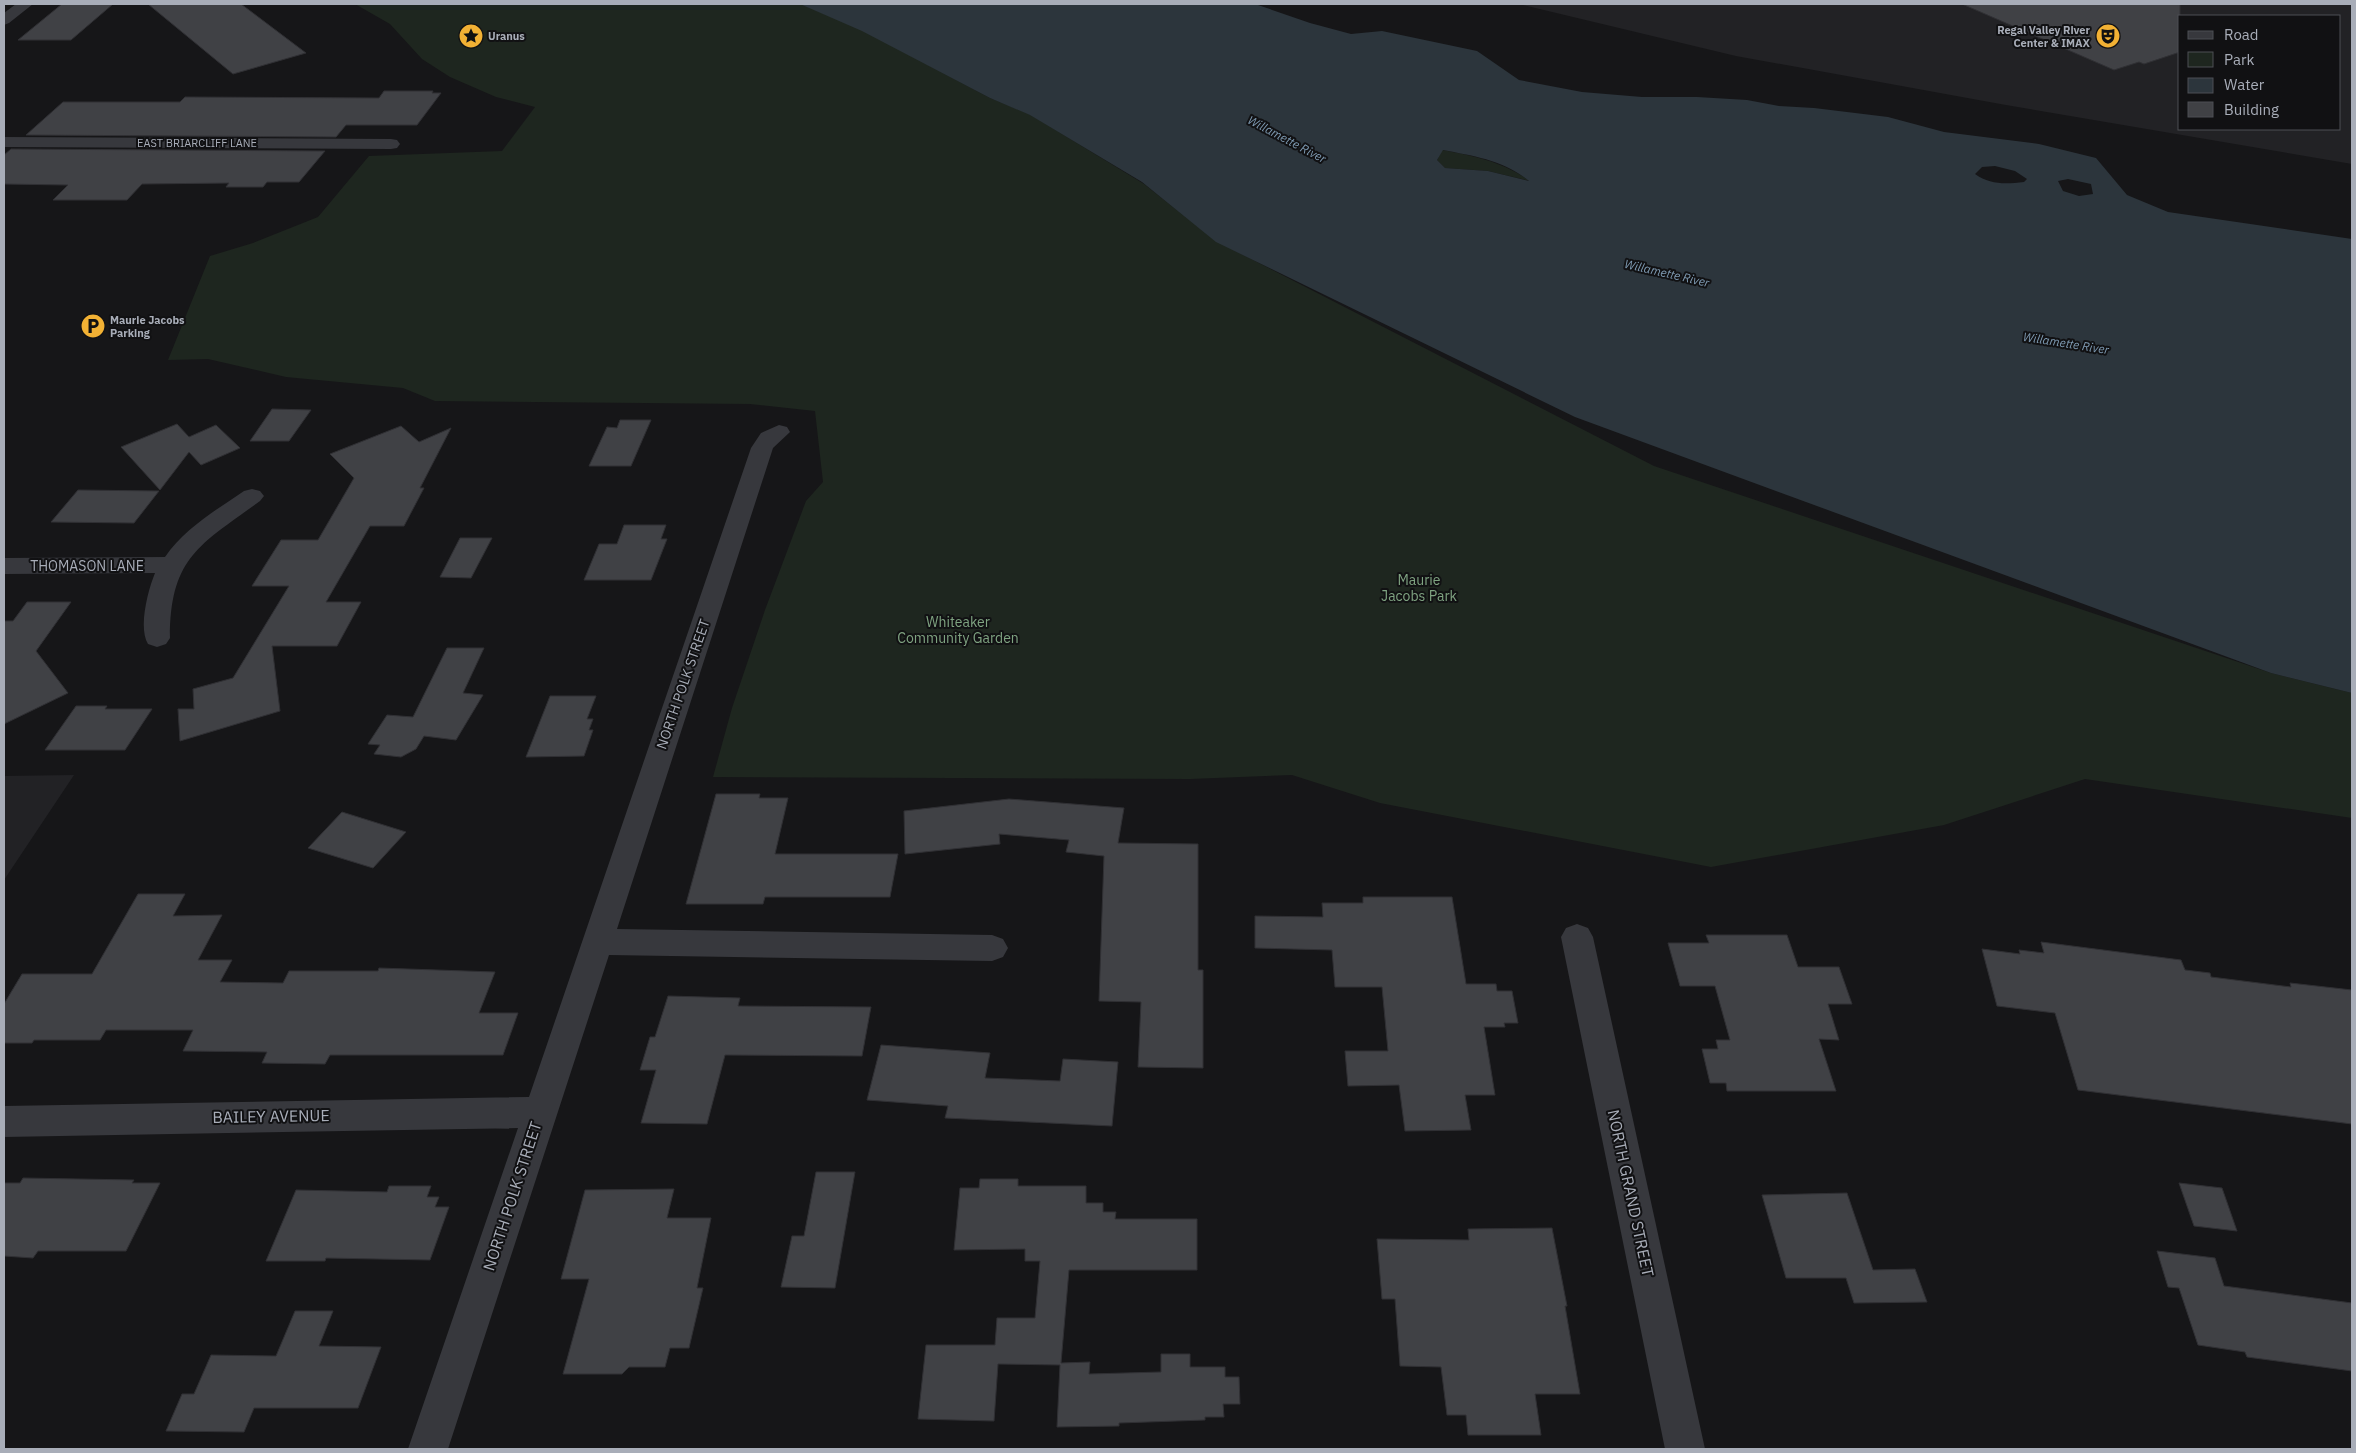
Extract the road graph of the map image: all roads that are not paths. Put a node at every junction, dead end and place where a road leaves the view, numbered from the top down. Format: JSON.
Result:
{"nodes":[{"id":1,"x":25,"y":4,"type":"edge"},
{"id":2,"x":4,"y":20,"type":"edge"},
{"id":3,"x":4,"y":142,"type":"edge"},
{"id":4,"x":391,"y":144,"type":"dead end"},
{"id":5,"x":779,"y":432,"type":"dead end"},
{"id":6,"x":252,"y":496,"type":"dead end"},
{"id":7,"x":171,"y":565,"type":"junction"},
{"id":8,"x":4,"y":566,"type":"edge"},
{"id":9,"x":157,"y":638,"type":"dead end"},
{"id":10,"x":1577,"y":937,"type":"dead end"},
{"id":11,"x":596,"y":942,"type":"junction"},
{"id":12,"x":992,"y":948,"type":"dead end"},
{"id":13,"x":539,"y":1112,"type":"junction"},
{"id":14,"x":4,"y":1121,"type":"edge"},
{"id":15,"x":428,"y":1449,"type":"edge"},
{"id":16,"x":1685,"y":1449,"type":"edge"}],
"edges":[{"from":1,"to":2,"type":"street"},
{"from":3,"to":4,"type":"street","name":"EAST BRIARCLIFF LANE"},
{"from":5,"to":11,"type":"street","name":"NORTH POLK STREET"},
{"from":6,"to":7,"type":"street"},
{"from":7,"to":8,"type":"street","name":"THOMASON LANE"},
{"from":7,"to":9,"type":"street"},
{"from":10,"to":16,"type":"street","name":"NORTH GRAND STREET"},
{"from":11,"to":12,"type":"street"},
{"from":11,"to":13,"type":"street","name":"NORTH POLK STREET"},
{"from":13,"to":14,"type":"street","name":"BAILEY AVENUE"},
{"from":13,"to":15,"type":"street","name":"NORTH POLK STREET"}]}
